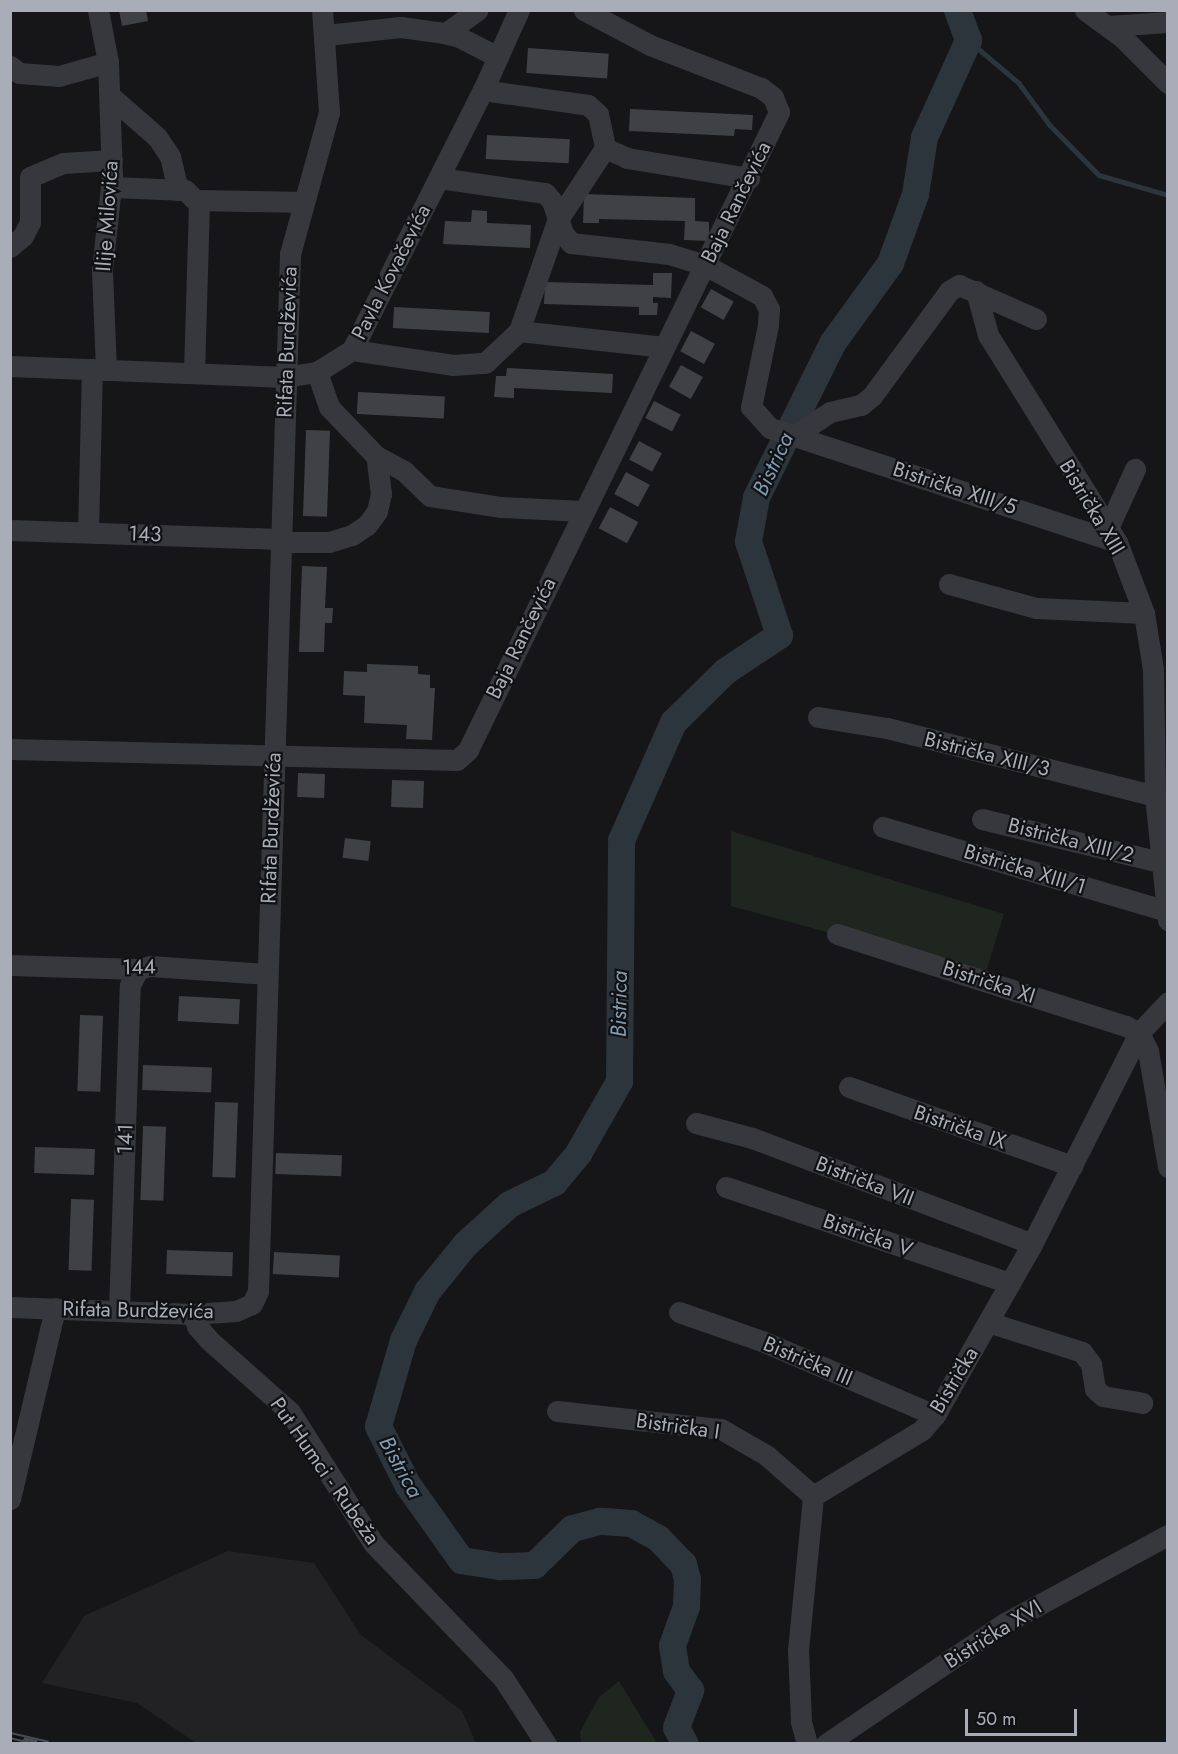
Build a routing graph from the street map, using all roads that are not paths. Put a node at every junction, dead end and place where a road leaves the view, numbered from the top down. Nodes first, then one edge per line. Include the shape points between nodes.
1 (98, 10) edge
2 (322, 10) edge
3 (478, 10) edge
4 (519, 10) edge
5 (584, 10) edge
6 (1085, 10) edge
7 (1167, 22) edge
8 (1115, 32) junction
9 (446, 33) junction
10 (326, 35) junction
11 (1167, 38) edge
12 (498, 57) junction
13 (108, 62) junction
14 (10, 66) edge
15 (1167, 83) edge
16 (483, 90) junction
17 (110, 96) junction
18 (605, 148) junction
19 (112, 160) junction
20 (439, 178) junction
21 (749, 178) junction
22 (111, 187) junction
23 (187, 195) junction
24 (303, 202) junction
25 (557, 221) junction
26 (10, 247) edge
27 (705, 265) junction
28 (976, 291) junction
29 (1036, 320) dead end
30 (519, 331) junction
31 (664, 347) junction
32 (352, 351) junction
33 (10, 366) edge
34 (99, 369) junction
35 (317, 372) junction
36 (194, 373) junction
37 (285, 377) junction
38 (792, 437) junction
39 (376, 456) junction
40 (1135, 469) dead end
41 (582, 511) junction
42 (10, 530) edge
43 (88, 532) junction
44 (1112, 535) junction
45 (280, 540) junction
46 (949, 584) dead end
47 (1144, 613) junction
48 (818, 717) dead end
49 (10, 749) edge
50 (273, 757) junction
51 (1155, 796) junction
52 (982, 819) dead end
53 (883, 827) dead end
54 (1160, 862) junction
55 (1167, 916) edge
56 (837, 934) dead end
57 (10, 964) edge
58 (138, 969) junction
59 (267, 974) junction
60 (1167, 1002) edge
61 (1139, 1033) junction
62 (849, 1088) dead end
63 (696, 1123) dead end
64 (1072, 1166) junction
65 (1167, 1167) edge
66 (726, 1187) dead end
67 (1032, 1244) junction
68 (1010, 1283) junction
69 (10, 1307) edge
70 (55, 1308) junction
71 (119, 1311) junction
72 (679, 1312) dead end
73 (193, 1314) junction
74 (988, 1322) junction
75 (1142, 1403) dead end
76 (557, 1411) dead end
77 (935, 1415) junction
78 (813, 1496) junction
79 (10, 1499) edge
80 (1167, 1535) edge
81 (546, 1743) edge
82 (807, 1743) edge
83 (826, 1743) edge

1 - 13 street, Ilije Milovića
2 - 10 street, Rifata Burdževića
3 - 9 street
4 - 12 street, Pavla Kovačevića
5 - 21 street, Baja Rančevića via 650,45 761,88 773,97 779,112
6 - 8 street
7 - 8 street
8 - 11 street
8 - 15 street
9 - 10 street via 401,27
9 - 12 street
10 - 24 street, Rifata Burdževića via 329,112
12 - 16 street, Pavla Kovačevića
13 - 14 street via 59,76 19,73
13 - 17 street, Ilije Milovića
16 - 18 street via 588,105 598,114
16 - 20 street, Pavla Kovačevića
17 - 19 street, Ilije Milovića
17 - 23 street via 157,137
18 - 21 street via 627,158
18 - 25 street
19 - 22 street, Ilije Milovića
19 - 26 street via 63,163 30,177 30,222
20 - 25 street via 545,193 552,201
20 - 32 street, Pavla Kovačevića
21 - 27 street, Baja Rančevića
22 - 23 street
22 - 34 street, Ilije Milovića via 102,270
23 - 24 street
23 - 36 street via 200,222
24 - 37 street, Rifata Burdževića via 290,254
25 - 27 street via 571,243 669,254
25 - 30 street
27 - 31 street, Baja Rančevića
27 - 38 street, Bistrička XIII/5 via 762,296 769,309 751,408 770,428
28 - 29 street
28 - 38 street via 959,285 949,291 861,405 830,412
28 - 44 street, Bistrička XIII via 988,335
30 - 31 street
30 - 32 street via 485,363 453,365
31 - 41 street, Baja Rančevića
32 - 35 street, Pavla Kovačevića
33 - 34 street, Pavla Kovačevića
34 - 36 street, Pavla Kovačevića
34 - 43 street, Ilije Milovića
35 - 37 street, Pavla Kovačevića
35 - 39 street via 329,407
36 - 37 street, Pavla Kovačevića
37 - 45 street, Rifata Burdževića
38 - 44 street, Bistrička XIII/5
39 - 41 street via 404,471 430,496 501,507
39 - 45 street, 143 via 381,494 377,511 367,525 352,535 329,542
40 - 44 street
41 - 50 street, Baja Rančevića via 468,750 457,760
42 - 43 street, 143
43 - 45 street, 143
44 - 47 street, Bistrička XIII
45 - 50 street, Rifata Burdževića
46 - 47 street via 1035,608
47 - 51 street, Bistrička XIII via 1153,669
48 - 51 street, Bistrička XIII/3 via 887,728
49 - 50 street, Baja Rančevića
50 - 59 street, Rifata Burdževića
51 - 54 street, Bistrička XIII
52 - 54 street, Bistrička XIII/2
53 - 55 street, Bistrička XIII/1
54 - 55 street, Bistrička XIII
56 - 61 street, Bistrička XI
57 - 58 street, 144
58 - 59 street, 144 via 150,966
58 - 71 street, 141 via 130,985
59 - 73 street, Rifata Burdževića via 258,1291 246,1308
60 - 61 street, Bistrička
61 - 64 street, Bistrička
61 - 65 street via 1148,1051
62 - 64 street, Bistrička IX
63 - 67 street, Bistrička VII via 752,1138
64 - 67 street, Bistrička
66 - 68 street, Bistrička V
67 - 68 street, Bistrička
68 - 74 street, Bistrička
69 - 70 street, Rifata Burdževića
70 - 71 street, Rifata Burdževića
70 - 79 street
71 - 73 street, Rifata Burdževića
72 - 77 street, Bistrička III via 762,1341
73 - 81 street, Put Humci - Rubeža via 196,1326 209,1340 290,1412 373,1543 503,1678
74 - 75 street via 1082,1352 1091,1364 1095,1389 1103,1396
74 - 77 street, Bistrička
76 - 78 street, Bistrička I via 721,1429 766,1455
77 - 78 street, Bistrička via 922,1430
78 - 82 street via 798,1650 801,1722
80 - 83 street, Bistrička XVI via 1005,1623

